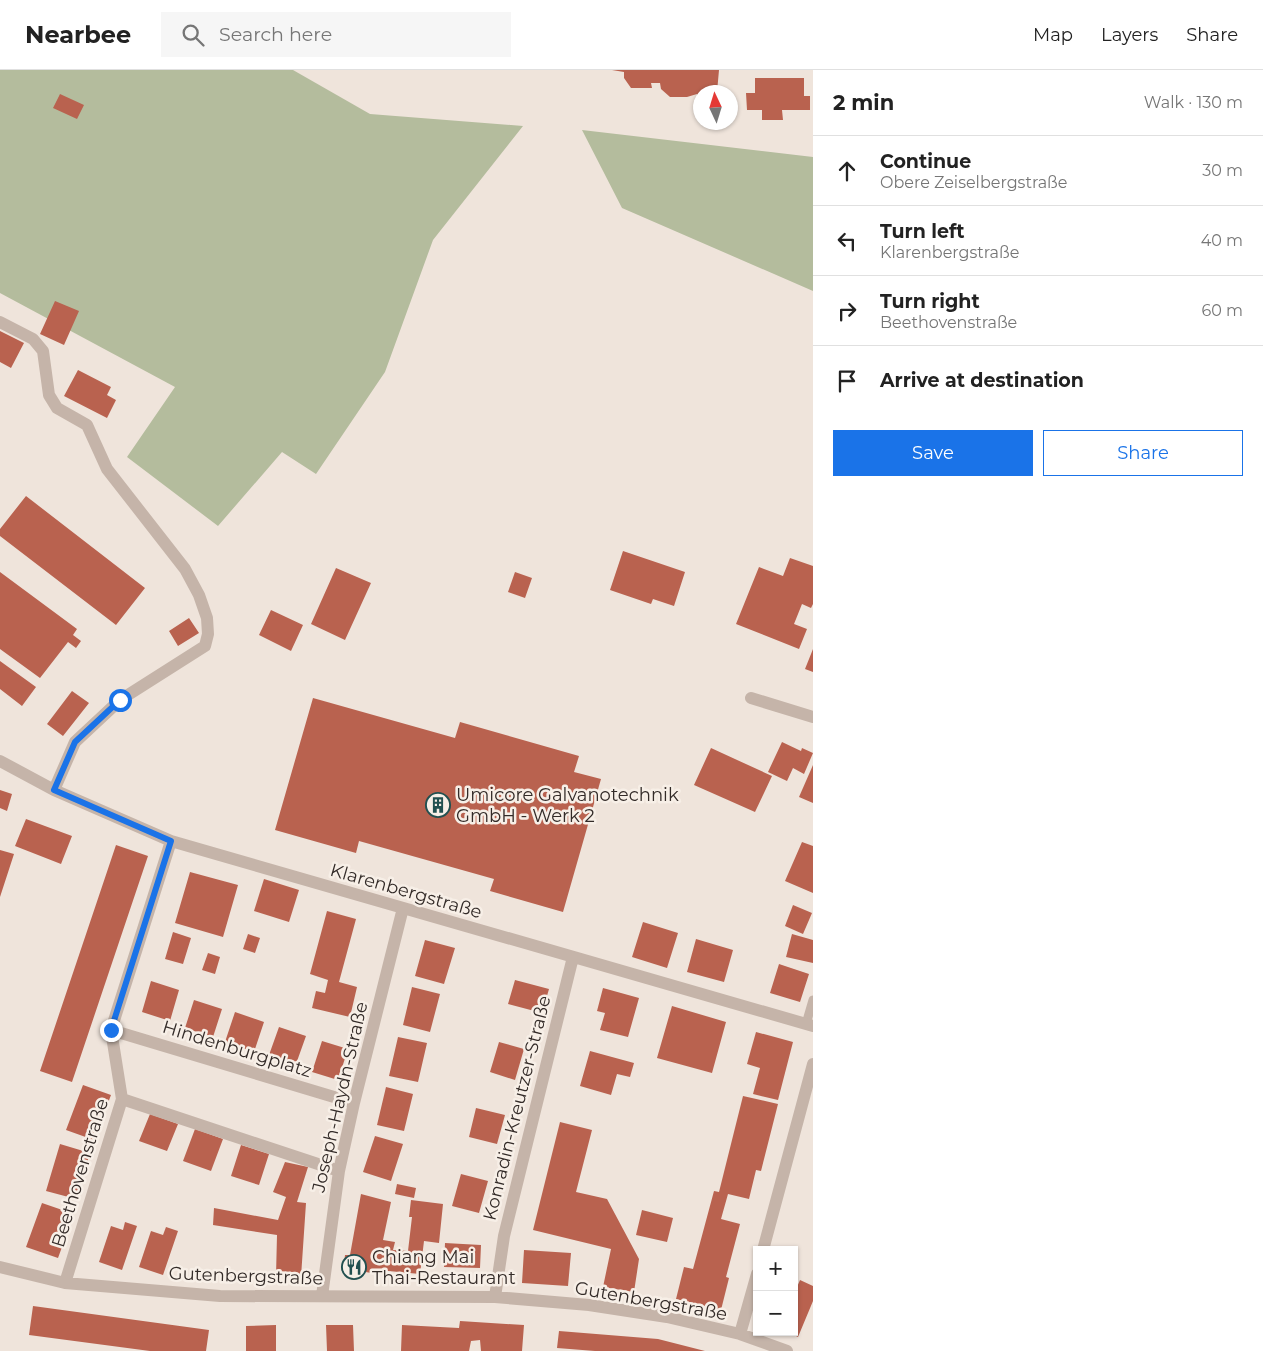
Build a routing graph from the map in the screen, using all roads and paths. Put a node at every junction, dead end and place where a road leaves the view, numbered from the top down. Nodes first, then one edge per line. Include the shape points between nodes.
1 (0, 322) edge
2 (751, 698) dead end
3 (813, 717) edge
4 (0, 761) edge
5 (54, 790) junction
6 (171, 841) junction
7 (402, 908) junction
8 (573, 957) junction
9 (813, 1000) edge
10 (809, 1025) edge
11 (111, 1030) junction
12 (813, 1064) edge
13 (122, 1099) junction
14 (354, 1102) junction
15 (339, 1171) junction
16 (764, 1246) edge
17 (0, 1267) edge
18 (65, 1283) junction
19 (753, 1288) edge
20 (322, 1296) junction
21 (495, 1297) junction
22 (740, 1334) junction
23 (786, 1351) edge

1 - 5 street via 33,339 43,351 49,395 57,408 87,425 107,469 185,569 207,618 205,646 120,700 75,742
2 - 3 street
4 - 5 street, Klarenbergstraße
5 - 6 street, Klarenbergstraße
6 - 7 street, Klarenbergstraße
6 - 11 street, Beethovenstraße
7 - 8 street, Klarenbergstraße
7 - 14 street, Joseph-Haydn-Straße
8 - 10 street, Klarenbergstraße
8 - 21 street, Konradin-Kreutzer-Straße via 504,1236
9 - 10 lane
11 - 13 street, Beethovenstraße
11 - 14 street, Hindenburgplatz
12 - 16 street
13 - 15 street
13 - 18 street, Beethovenstraße
14 - 15 street, Joseph-Haydn-Straße
15 - 20 street, Joseph-Haydn-Straße
17 - 18 street, Gutenbergstraße
18 - 20 street, Gutenbergstraße via 220,1296
19 - 22 street
20 - 21 street, Gutenbergstraße
21 - 22 street, Gutenbergstraße via 589,1305 667,1317
22 - 23 street, Gutenbergstraße

